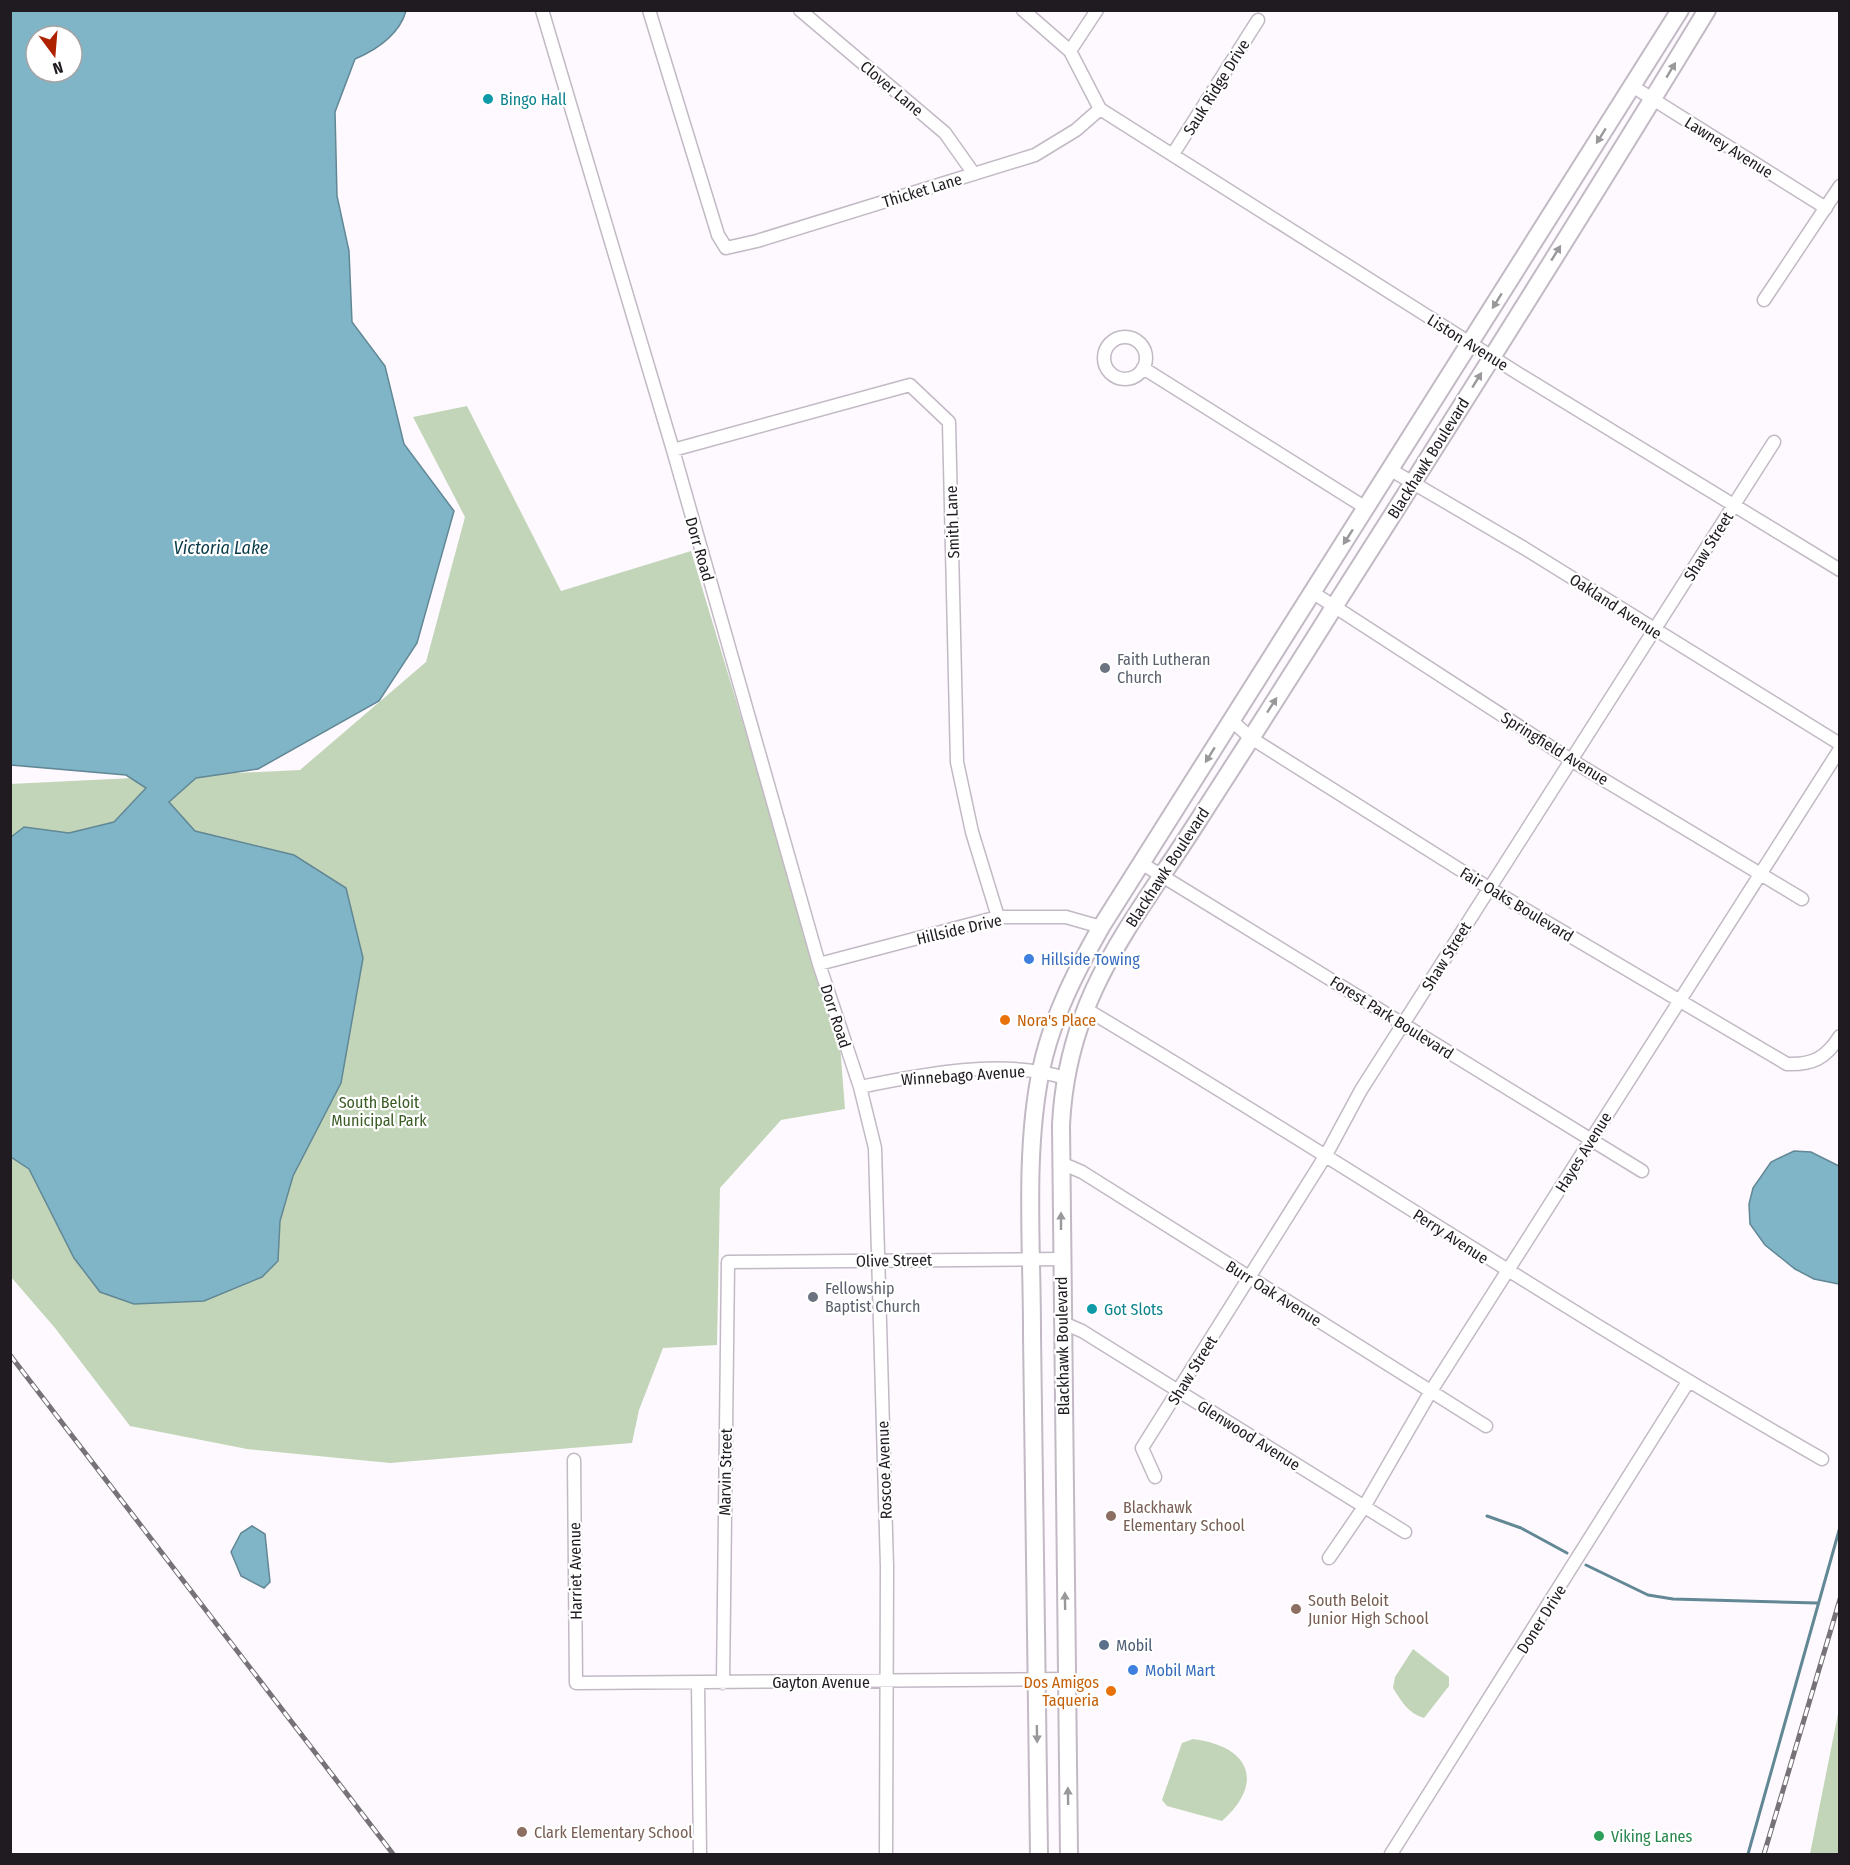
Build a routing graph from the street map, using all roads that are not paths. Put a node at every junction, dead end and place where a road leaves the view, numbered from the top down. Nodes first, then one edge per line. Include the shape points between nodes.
1 (542, 10) edge
2 (649, 10) edge
3 (800, 10) edge
4 (1023, 10) edge
5 (1097, 10) edge
6 (1680, 10) edge
7 (1707, 10) edge
8 (1258, 20) dead end
9 (1070, 51) junction
10 (1632, 86) junction
11 (1653, 100) junction
12 (1100, 109) junction
13 (1173, 154) junction
14 (974, 174) junction
15 (1839, 186) edge
16 (1826, 208) junction
17 (1764, 300) dead end
18 (1471, 342) junction
19 (1492, 356) junction
20 (1143, 368) dead end
21 (1774, 442) dead end
22 (673, 450) junction
23 (1391, 470) junction
24 (1413, 483) junction
25 (1733, 506) junction
26 (1366, 508) junction
27 (1839, 570) edge
28 (1312, 592) junction
29 (1335, 607) junction
30 (1655, 631) junction
31 (1232, 721) junction
32 (1251, 738) junction
33 (1839, 746) edge
34 (1571, 760) junction
35 (1141, 863) junction
36 (1761, 874) junction
37 (1163, 876) junction
38 (1489, 888) junction
39 (1802, 899) dead end
40 (998, 917) junction
41 (1101, 927) junction
42 (819, 964) junction
43 (1678, 1000) junction
44 (1084, 1008) junction
45 (1404, 1023) junction
46 (1839, 1036) edge
47 (1041, 1071) junction
48 (1065, 1078) junction
49 (860, 1087) junction
50 (1590, 1141) junction
51 (1326, 1155) junction
52 (1060, 1163) junction
53 (1642, 1171) dead end
54 (1032, 1257) junction
55 (1061, 1259) junction
56 (878, 1260) junction
57 (728, 1262) joint
58 (1508, 1272) junction
59 (1249, 1278) junction
60 (1061, 1322) junction
61 (1688, 1382) junction
62 (1178, 1391) junction
63 (1431, 1391) junction
64 (1486, 1426) dead end
65 (1822, 1459) dead end
66 (574, 1460) dead end
67 (1155, 1477) dead end
68 (1364, 1507) junction
69 (1404, 1532) dead end
70 (1329, 1558) dead end
71 (1037, 1678) junction
72 (1066, 1679) junction
73 (887, 1682) junction
74 (576, 1683) joint
75 (698, 1683) junction
76 (723, 1683) junction
77 (700, 1854) edge
78 (886, 1854) edge
79 (1039, 1854) edge
80 (1069, 1854) edge
81 (1391, 1854) edge

1 - 22 street, Dorr Road
2 - 14 street, Thicket Lane via 718,235 726,248
3 - 14 street, Clover Lane via 945,133
4 - 9 street
5 - 9 street
6 - 10 main road, Blackhawk Boulevard
11 -> 7 main road, Blackhawk Boulevard
8 - 13 street, Sauk Ridge Drive
9 - 12 street
10 - 11 street, Lawney Avenue
10 -> 18 main road, Blackhawk Boulevard
11 - 16 street, Lawney Avenue
19 -> 11 main road, Blackhawk Boulevard
12 - 13 street, Liston Avenue
12 - 14 street, Thicket Lane via 1076,130 1035,155
13 - 18 street, Liston Avenue
15 - 16 street
16 - 17 street
18 - 19 street, Liston Avenue
18 - 23 main road, Blackhawk Boulevard
24 -> 19 main road, Blackhawk Boulevard
19 - 25 street, Liston Avenue
20 - 26 street
21 - 25 street, Shaw Street
22 - 40 street, Smith Lane via 910,384 949,422 957,762 972,832
22 - 42 street, Dorr Road
23 - 24 street, Oakland Avenue
23 - 26 main road, Blackhawk Boulevard
24 - 29 main road, Blackhawk Boulevard
24 - 30 street, Oakland Avenue
25 - 27 street, Liston Avenue
25 - 30 street, Shaw Street
26 -> 28 main road, Blackhawk Boulevard
28 - 29 street, Springfield Avenue
28 - 31 main road, Blackhawk Boulevard
32 -> 29 main road, Blackhawk Boulevard
29 - 34 street, Springfield Avenue
30 - 33 street, Oakland Avenue
30 - 34 street, Shaw Street
31 - 32 street, Fair Oaks Boulevard
31 -> 35 main road, Blackhawk Boulevard
32 - 37 main road, Blackhawk Boulevard
32 - 38 street, Fair Oaks Boulevard
33 - 36 street, Hayes Avenue
34 - 36 street, Springfield Avenue
34 - 38 street, Shaw Street
35 - 37 street, Forest Park Boulevard
35 - 41 main road, Blackhawk Boulevard
36 - 39 street, Springfield Avenue
36 - 43 street, Hayes Avenue
37 - 44 main road, Blackhawk Boulevard via 1126,930
37 - 45 street, Forest Park Boulevard
38 - 43 street, Fair Oaks Boulevard
38 - 45 street, Shaw Street
40 - 41 street, Hillside Drive via 1066,917
40 - 42 street, Hillside Drive
41 - 47 main road, Blackhawk Boulevard via 1067,990
42 - 49 street, Dorr Road
43 - 46 street, Fair Oaks Boulevard via 1787,1064 1818,1061
43 - 50 street, Hayes Avenue
44 - 48 main road, Blackhawk Boulevard
44 - 51 street, Perry Avenue
45 - 50 street, Forest Park Boulevard
45 - 51 street, Shaw Street
47 - 48 street, Winnebago Avenue
47 - 49 street, Winnebago Avenue via 1014,1068 926,1075
47 - 54 main road, Blackhawk Boulevard via 1033,1140
48 - 52 main road, Blackhawk Boulevard
49 - 56 street, Roscoe Avenue via 875,1148
50 - 53 street, Forest Park Boulevard
50 - 58 street, Hayes Avenue
51 - 58 street, Perry Avenue
51 - 59 street, Shaw Street
55 -> 52 main road, Blackhawk Boulevard
52 - 59 street, Burr Oak Avenue via 1082,1172
54 - 55 street, Olive Street
54 - 56 street, Olive Street
54 - 71 main road, Blackhawk Boulevard
55 - 60 main road, Blackhawk Boulevard
56 - 57 street, Olive Street
56 - 73 street, Roscoe Avenue
57 - 76 street, Marvin Street
58 - 61 street, Perry Avenue
58 - 63 street, Hayes Avenue
59 - 62 street, Shaw Street
59 - 63 street, Burr Oak Avenue
60 - 62 street, Glenwood Avenue
72 -> 60 main road, Blackhawk Boulevard
61 - 65 street, Perry Avenue
61 - 81 street, Doner Drive
62 - 67 street, Shaw Street via 1142,1448
62 - 68 street, Glenwood Avenue
63 - 64 street, Burr Oak Avenue
63 - 68 street, Hayes Avenue
66 - 74 street, Harriet Avenue
68 - 69 street, Glenwood Avenue
68 - 70 street, Hayes Avenue
71 - 72 street, Gayton Avenue
71 - 73 street, Gayton Avenue
71 -> 79 main road, Blackhawk Boulevard
80 -> 72 main road, Blackhawk Boulevard
73 - 76 street, Gayton Avenue
73 - 78 street, Roscoe Avenue
74 - 75 street, Gayton Avenue
75 - 76 street, Gayton Avenue
75 - 77 street

